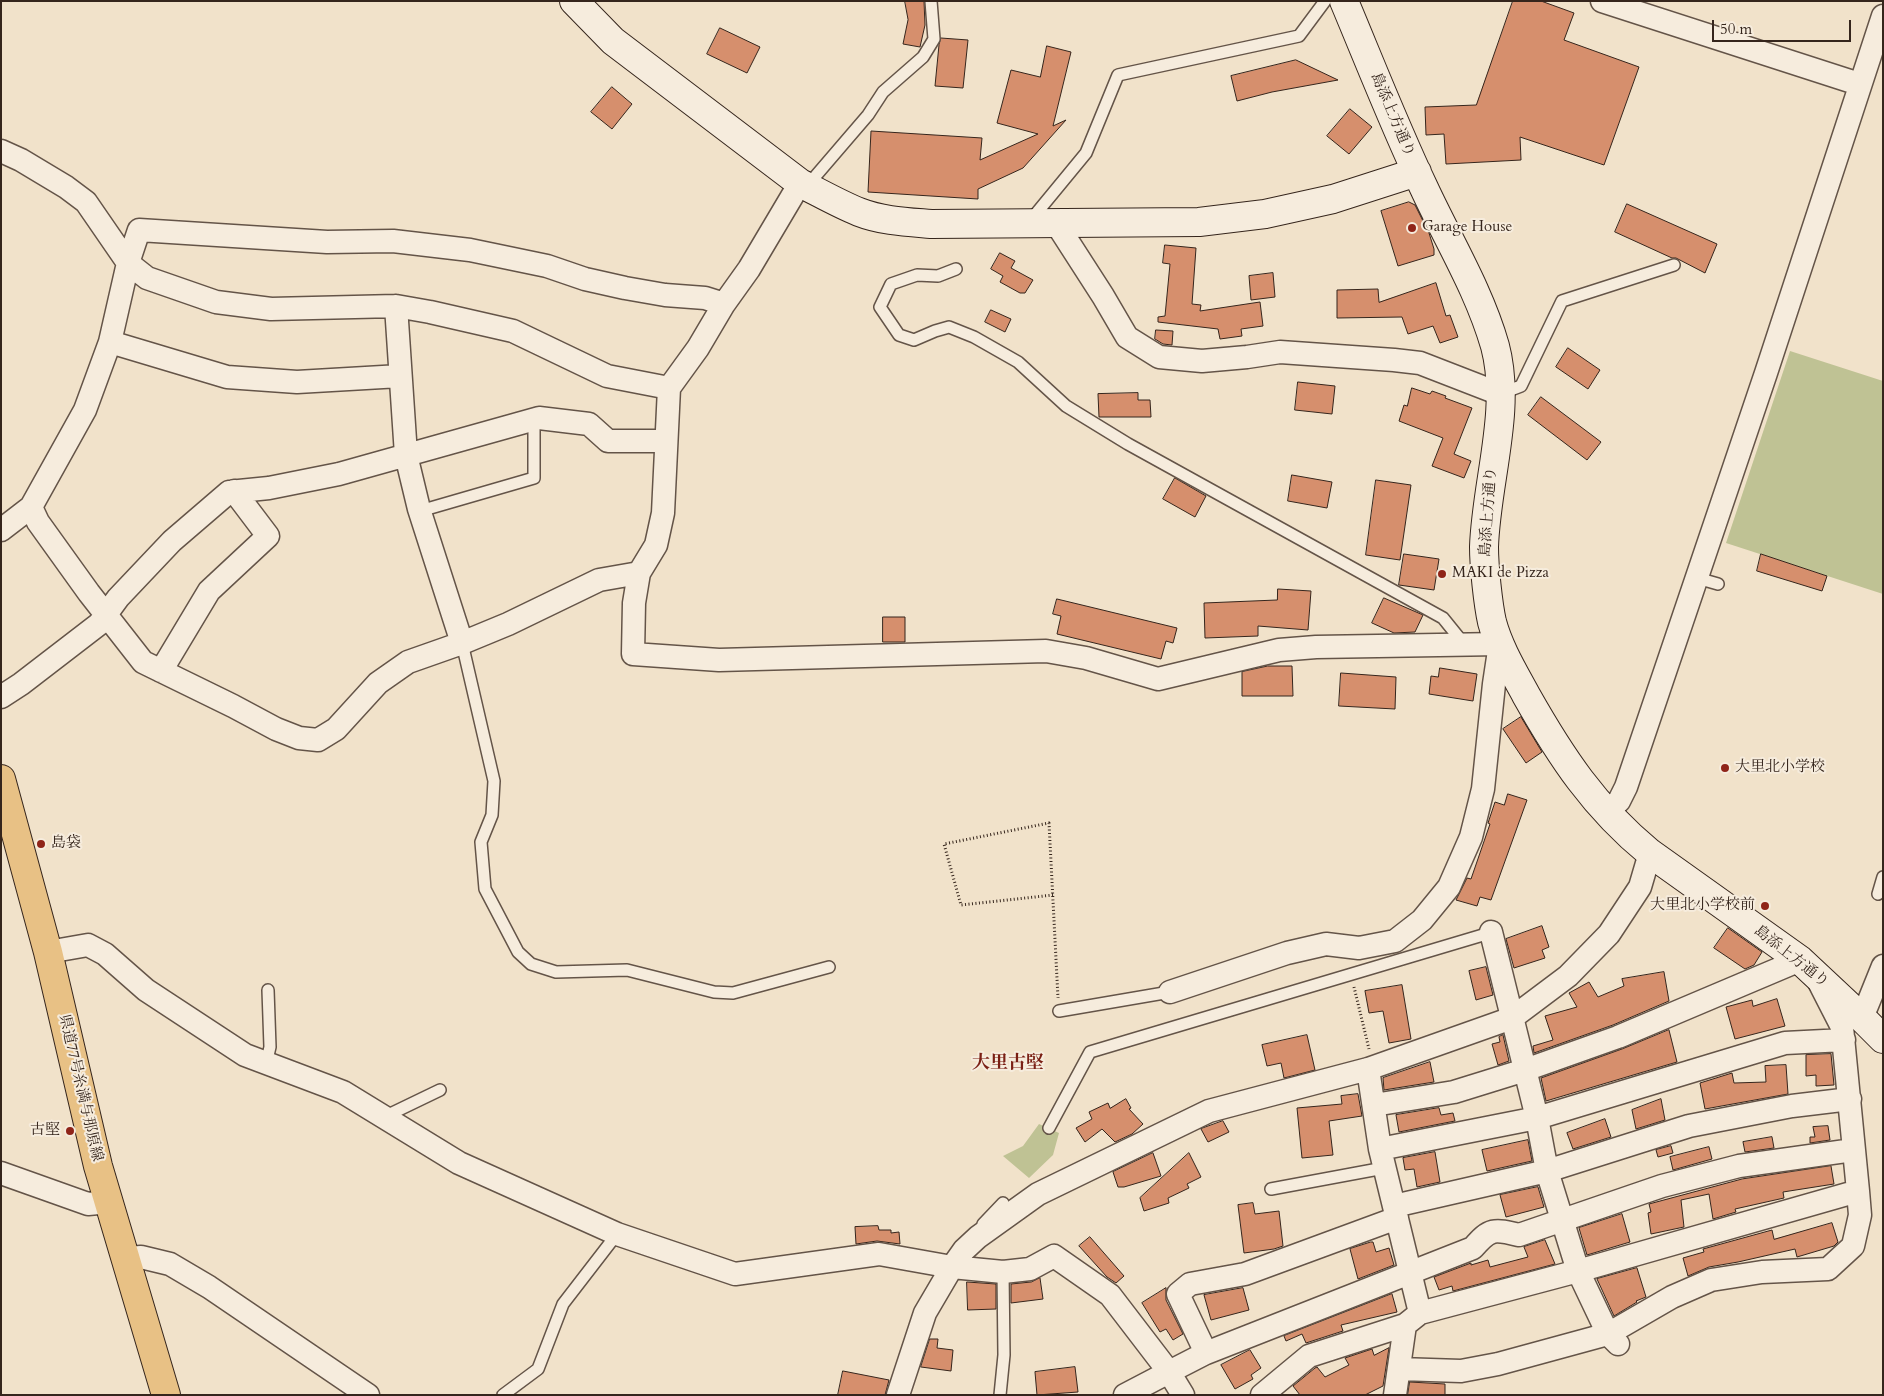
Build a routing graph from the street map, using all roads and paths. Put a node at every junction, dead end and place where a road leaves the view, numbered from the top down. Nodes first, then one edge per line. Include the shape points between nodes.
1 (574, 1) edge
2 (931, 1) edge
3 (1325, 1) edge
4 (1344, 1) edge
5 (1602, 1) edge
6 (1883, 16) edge
7 (1859, 84) junction
8 (1, 151) edge
9 (1417, 172) junction
10 (804, 185) junction
11 (1029, 222) junction
12 (1056, 223) junction
13 (128, 263) junction
14 (1674, 264) dead end
15 (956, 269) dead end
16 (724, 304) junction
17 (396, 306) junction
18 (110, 342) junction
19 (400, 376) junction
20 (669, 388) junction
21 (1500, 394) junction
22 (534, 419) junction
23 (666, 441) junction
24 (406, 455) junction
25 (234, 491) junction
26 (31, 507) junction
27 (420, 511) junction
28 (1, 530) edge
29 (639, 573) junction
30 (106, 613) junction
31 (462, 643) junction
32 (1500, 644) junction
33 (1466, 645) junction
34 (161, 671) junction
35 (1, 697) edge
36 (3, 789) edge
37 (1607, 813) junction
38 (1650, 853) junction
39 (1883, 877) edge
40 (1878, 894) dead end
41 (1053, 895) junction
42 (1494, 931) joint
43 (48, 952) junction
44 (1382, 954) junction
45 (1883, 966) edge
46 (829, 967) dead end
47 (1808, 967) junction
48 (1351, 974) junction
49 (268, 990) dead end
50 (1170, 992) joint
51 (1059, 1011) joint
52 (1512, 1018) junction
53 (1862, 1018) junction
54 (1883, 1039) edge
55 (1844, 1040) junction
56 (266, 1064) junction
57 (1371, 1068) junction
58 (1525, 1070) junction
59 (440, 1090) dead end
60 (1850, 1099) junction
61 (1374, 1105) junction
62 (384, 1117) junction
63 (1537, 1118) junction
64 (1049, 1128) dead end
65 (1854, 1150) junction
66 (1382, 1158) junction
67 (1547, 1171) junction
68 (1, 1173) edge
69 (1271, 1189) dead end
70 (1858, 1192) junction
71 (109, 1202) junction
72 (1003, 1203) dead end
73 (1395, 1212) junction
74 (1562, 1220) junction
75 (617, 1234) junction
76 (978, 1237) junction
77 (126, 1258) junction
78 (952, 1267) junction
79 (1003, 1272) junction
80 (1578, 1272) junction
81 (1410, 1273) junction
82 (1412, 1319) junction
83 (1613, 1339) junction
84 (1206, 1353) junction
85 (1399, 1368) junction
86 (1169, 1372) junction
87 (166, 1395) edge
88 (368, 1395) edge
89 (503, 1395) edge
90 (898, 1395) edge
91 (1000, 1395) edge
92 (1125, 1395) edge
93 (1183, 1395) edge
94 (1262, 1395) edge
95 (1395, 1395) edge

1 - 10 street via 613,41
2 - 10 lane via 934,39 923,57 883,92 868,115
3 - 11 lane via 1299,36 1118,75 1086,153
4 - 9 street, 島添上方通り
5 - 7 street
6 - 7 street
7 - 37 street via 1766,373 1707,581 1626,787
8 - 13 street via 22,160 86,202
9 - 12 street via 1333,199 1265,214 1199,222
9 - 21 street, 島添上方通り via 1462,260 1488,326 1500,367
10 - 11 street via 861,213 894,221 931,224
10 - 16 street
11 - 12 street
12 - 21 street via 1127,337 1159,357 1202,361 1280,352 1394,360 1420,363
13 - 16 street via 139,230 327,242 393,242 470,250 547,266 625,288 705,298
13 - 17 street via 147,278 216,302 271,309
13 - 18 street
14 - 21 lane via 1562,301 1521,386
15 - 33 lane via 938,276 916,275 891,284 880,307 899,334 914,340 949,327 974,337 1018,362 1066,406 1128,444 1443,618
16 - 20 street
17 - 19 street
17 - 20 street via 513,331 607,376
18 - 19 street via 227,377 297,382
18 - 26 street via 85,410
19 - 24 street
20 - 23 street
21 - 32 street, 島添上方通り via 1484,548 1492,622
22 - 23 street via 589,424 608,441
22 - 24 street
22 - 27 lane via 534,478
23 - 29 street via 663,513 656,544
24 - 25 street via 339,474 269,488
24 - 27 street
25 - 30 street via 172,541
25 - 34 street via 268,536 209,591
26 - 28 street
26 - 30 street via 38,522
27 - 31 street
29 - 31 street via 599,580
29 - 33 street via 634,603 633,654 720,660 1046,651 1086,658 1158,679 1279,650
30 - 34 street via 143,662
30 - 35 street via 99,624
31 - 34 street via 408,662 378,682 336,729 318,740 299,738 276,729
31 - 46 lane via 494,781 492,815 481,842 485,889 518,952 531,964 556,972 627,970 714,992 733,993
32 - 33 street
32 - 37 street, 島添上方通り via 1555,745
32 - 44 street via 1483,789 1472,837 1449,888 1422,920
36 - 43 main road, 県道77号糸満与那原線
37 - 38 street, 島添上方通り
38 - 47 street, 島添上方通り
38 - 52 street via 1640,887 1609,934 1568,976
39 - 40 lane
41 - 41 path via 1049,823 944,844 961,905
41 - 51 path
42 - 44 lane
42 - 52 street
43 - 56 street via 88,945 105,954 154,995 245,1055
43 - 71 main road, 県道77号糸満与那原線
44 - 48 lane
44 - 50 street via 1326,944 1287,952
45 - 53 street
47 - 53 street, 島添上方通り
47 - 55 street via 1842,1027
47 - 58 street
48 - 57 path
48 - 64 lane via 1090,1052
49 - 56 lane via 270,1048
50 - 51 lane
52 - 57 street
52 - 58 street
53 - 54 street, 島添上方通り
55 - 60 street
55 - 63 street via 1785,1043
56 - 62 street via 343,1092
57 - 61 street
57 - 76 street via 1209,1111 1042,1190
58 - 61 street via 1454,1092
58 - 63 street
59 - 62 lane
60 - 65 street
60 - 67 street via 1792,1106 1689,1126
61 - 66 street
62 - 75 street via 459,1163
63 - 66 street
63 - 67 street
65 - 70 street
65 - 74 street via 1739,1166 1662,1186
66 - 69 lane
66 - 73 street
67 - 73 street
67 - 74 street
68 - 71 street via 88,1204
70 - 80 street
70 - 83 street via 1860,1215 1853,1246 1828,1269 1762,1272 1712,1280 1672,1297
71 - 77 main road, 県道77号糸満与那原線
72 - 76 lane via 988,1217
73 - 81 street
73 - 84 street via 1245,1274 1190,1284 1178,1294
74 - 80 street
74 - 81 street via 1519,1235 1498,1230 1484,1235 1473,1248
75 - 78 street via 735,1274 879,1254
75 - 89 lane via 563,1304 538,1369
76 - 78 street
77 - 87 main road, 県道77号糸満与那原線
77 - 88 street via 141,1256 170,1264
78 - 79 street
78 - 90 street via 925,1313
79 - 86 street via 1030,1269 1054,1256 1110,1295
79 - 91 lane via 1004,1355
80 - 82 street
80 - 83 street
81 - 82 street
81 - 84 street
82 - 85 street
82 - 94 street via 1309,1356
83 - 85 street via 1461,1371
84 - 86 street
85 - 95 street
86 - 92 street
86 - 93 street

